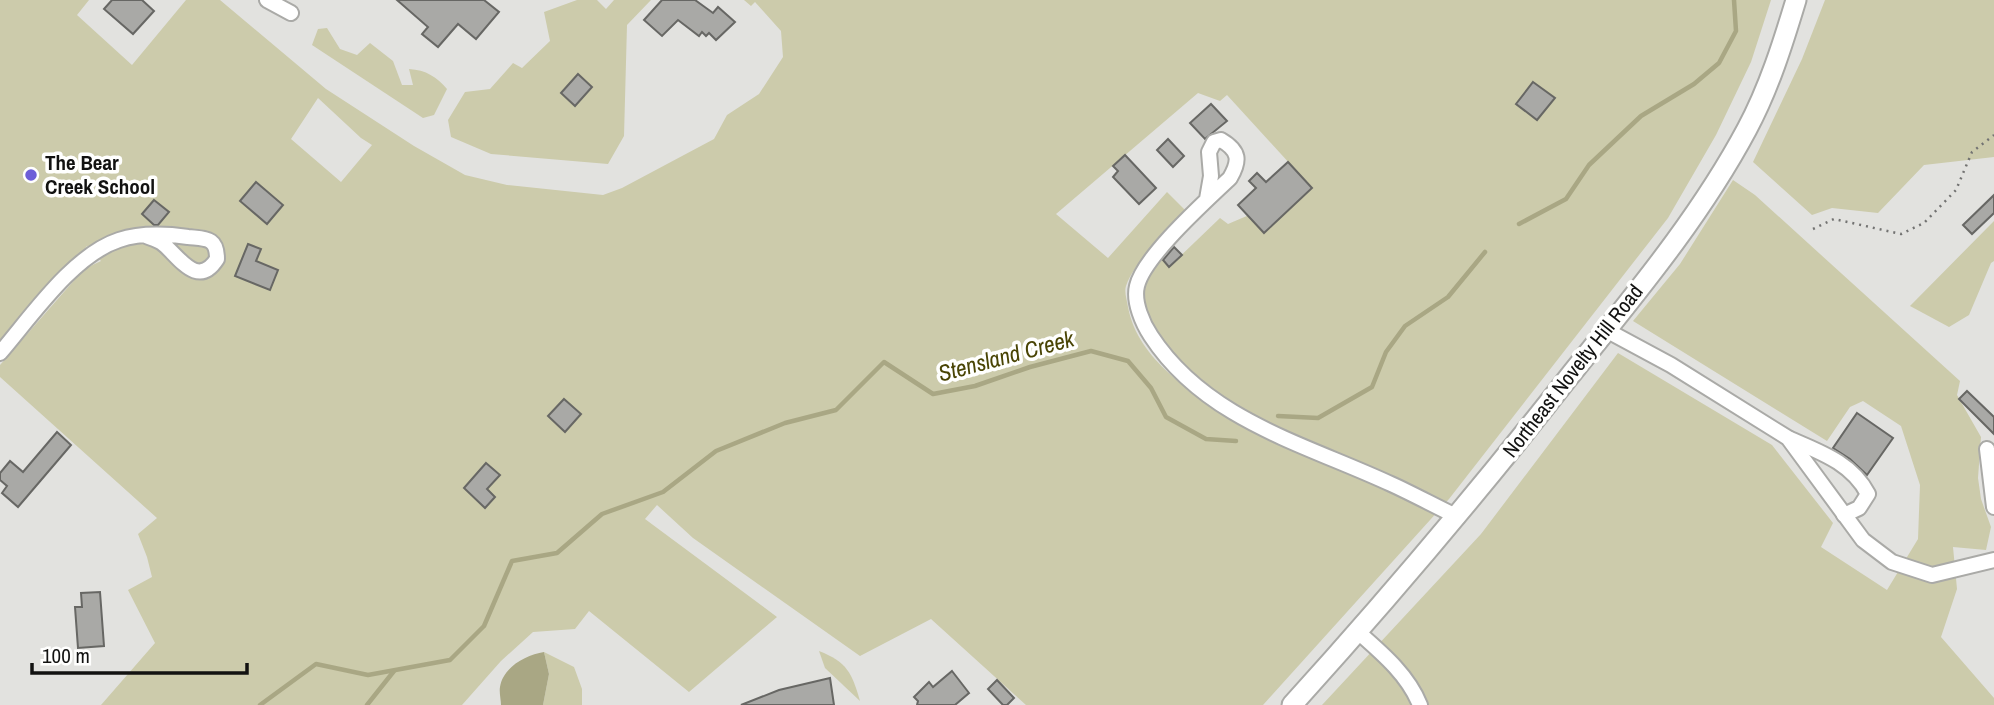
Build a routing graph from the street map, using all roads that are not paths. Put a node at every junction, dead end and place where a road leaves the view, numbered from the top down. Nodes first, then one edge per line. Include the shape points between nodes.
1 (267, 0) edge
2 (1796, 0) edge
3 (291, 13) dead end
4 (1207, 199) dead end
5 (146, 236) dead end
6 (1606, 330) junction
7 (0, 353) edge
8 (1788, 438) junction
9 (1987, 449) dead end
10 (1994, 507) edge
11 (1844, 515) junction
12 (1458, 517) junction
13 (1994, 560) edge
14 (1358, 632) junction
15 (1292, 705) edge
16 (1420, 705) edge

1 - 3 street
2 - 6 main road, Northeast Novelty Hill Road via 1765,90 1729,161 1701,206
4 - 12 street via 1153,256 1137,286 1145,327 1166,358 1198,388 1255,426
5 - 7 street via 118,240 86,258
6 - 8 street
6 - 12 main road, Northeast Novelty Hill Road
8 - 11 street
8 - 11 street via 1845,465 1861,481 1868,494 1859,508
9 - 10 street
11 - 13 street via 1873,550 1922,573 1941,574
12 - 14 main road, Northeast Novelty Hill Road
14 - 15 main road, Northeast Novelty Hill Road
14 - 16 street via 1408,683

